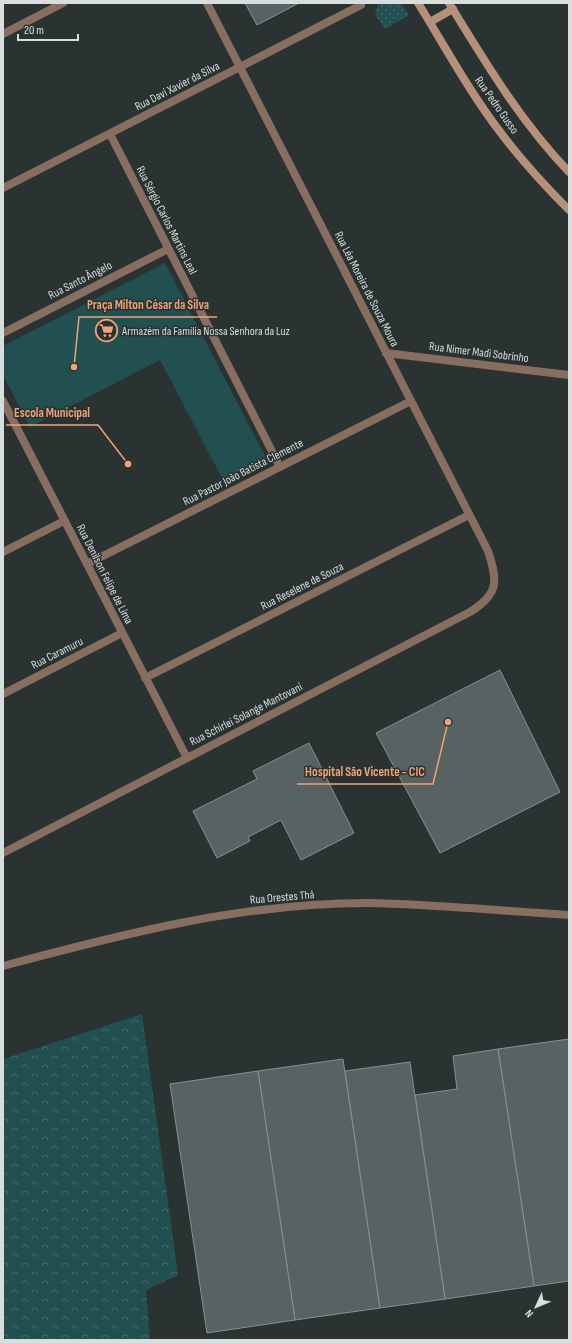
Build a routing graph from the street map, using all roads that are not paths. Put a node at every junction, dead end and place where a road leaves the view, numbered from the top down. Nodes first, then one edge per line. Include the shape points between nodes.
1 (63, 3) edge
2 (207, 3) edge
3 (418, 3) edge
4 (362, 5) dead end
5 (451, 6) edge
6 (430, 22) junction
7 (3, 34) edge
8 (240, 67) junction
9 (110, 134) junction
10 (569, 172) edge
11 (3, 188) edge
12 (569, 210) edge
13 (168, 249) junction
14 (3, 333) edge
15 (386, 353) junction
16 (569, 375) edge
17 (3, 401) edge
18 (411, 401) junction
19 (6, 413) edge
20 (280, 467) junction
21 (469, 515) junction
22 (64, 521) junction
23 (3, 552) edge
24 (87, 564) junction
25 (494, 589) joint
26 (122, 633) junction
27 (145, 678) junction
28 (3, 694) edge
29 (187, 758) junction
30 (3, 853) edge
31 (569, 915) edge
32 (3, 966) edge

1 - 7 street
2 - 8 street, Rua Léa Moreira de Souza Moura
3 - 6 main road, Rua Pedro Gusso
4 - 8 street, Rua Davi Xavier da Silva
5 - 6 main road
5 - 10 main road, Rua Pedro Gusso via 511,102
6 - 12 main road, Rua Pedro Gusso via 482,108 503,137
8 - 9 street, Rua Davi Xavier da Silva
8 - 15 street, Rua Léa Moreira de Souza Moura
9 - 11 street, Rua Davi Xavier da Silva
9 - 13 street, Rua Sérgio Carlos Martins Leal
13 - 14 street, Rua Santo Ângelo
13 - 20 street, Rua Sérgio Carlos Martins Leal
15 - 16 street, Rua Nimer Madi Sobrinho
15 - 18 street, Rua Léa Moreira de Souza Moura
17 - 19 street, Rua Denilson Felipe de Lima
18 - 20 street, Rua Pastor João Batista Clemente
18 - 21 street, Rua Léa Moreira de Souza Moura
19 - 22 street, Rua Denilson Felipe de Lima
20 - 24 street, Rua Pastor João Batista Clemente
21 - 25 street, Rua Léa Moreira de Souza Moura via 488,551
21 - 27 street, Rua Reselene de Souza
22 - 23 street
22 - 24 street, Rua Denilson Felipe de Lima
24 - 26 street, Rua Denilson Felipe de Lima
25 - 29 street, Rua Schirlei Solange Mantovani via 488,599 470,612
26 - 27 street, Rua Denilson Felipe de Lima
26 - 28 street, Rua Caramuru
27 - 29 street, Rua Denilson Felipe de Lima
29 - 30 street, Rua Schirlei Solange Mantovani
31 - 32 street, Rua Orestes Thá via 366,904 264,910 148,930

